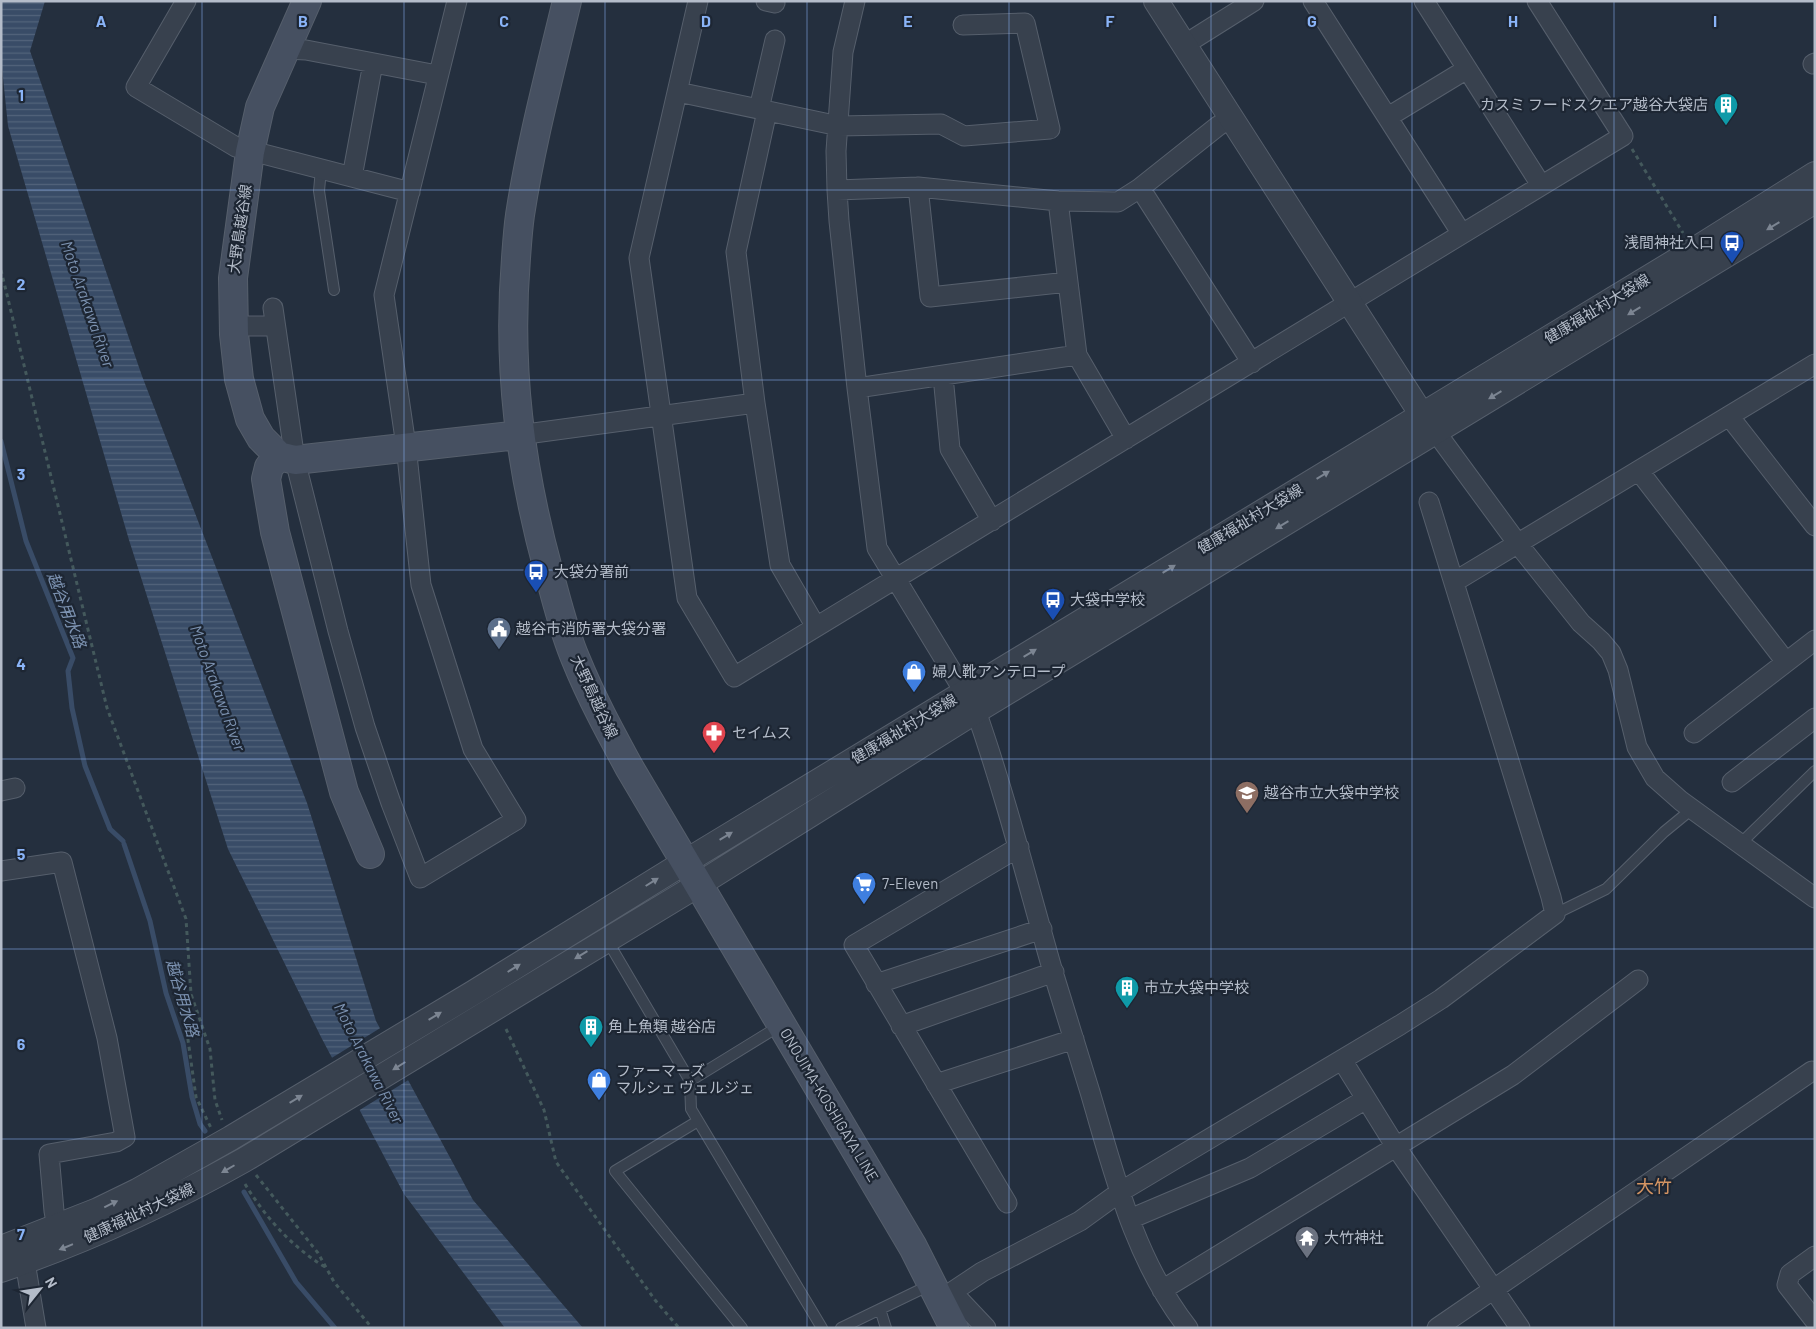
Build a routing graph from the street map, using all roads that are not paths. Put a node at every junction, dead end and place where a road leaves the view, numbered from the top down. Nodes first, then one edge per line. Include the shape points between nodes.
1 (186, 1) edge
2 (307, 1) edge
3 (457, 1) edge
4 (567, 1) edge
5 (698, 1) edge
6 (855, 1) edge
7 (1156, 1) edge
8 (1254, 1) edge
9 (1313, 1) edge
10 (1424, 1) edge
11 (1537, 1) edge
12 (962, 25) dead end
13 (775, 40) dead end
14 (1184, 45) junction
15 (285, 49) junction
16 (373, 63) junction
17 (1467, 68) junction
18 (437, 75) junction
19 (678, 92) junction
20 (763, 110) junction
21 (1388, 117) junction
22 (1231, 118) junction
23 (839, 126) junction
24 (250, 152) junction
25 (321, 169) junction
26 (1815, 174) edge
27 (352, 177) junction
28 (1541, 185) junction
29 (918, 187) junction
30 (1140, 188) junction
31 (837, 190) junction
32 (410, 192) junction
33 (1058, 200) junction
34 (1815, 201) edge
35 (1462, 234) junction
36 (1068, 282) junction
37 (334, 290) dead end
38 (1349, 304) junction
39 (234, 326) junction
40 (1077, 355) junction
41 (1252, 363) junction
42 (1815, 364) edge
43 (943, 376) junction
44 (857, 388) junction
45 (755, 403) junction
46 (661, 415) junction
47 (1729, 416) junction
48 (1429, 423) junction
49 (519, 435) junction
50 (1126, 439) junction
51 (406, 446) junction
52 (287, 458) junction
53 (1639, 471) junction
54 (1428, 502) dead end
55 (992, 521) junction
56 (1815, 526) edge
57 (1518, 544) junction
58 (898, 579) junction
59 (1454, 582) junction
60 (816, 627) junction
61 (1815, 640) edge
62 (1786, 662) junction
63 (971, 702) junction
64 (1815, 718) edge
65 (1694, 733) dead end
66 (1815, 771) edge
67 (1732, 782) dead end
68 (1692, 808) junction
69 (1740, 844) junction
70 (1019, 847) junction
71 (370, 854) dead end
72 (685, 862) junction
73 (1, 871) edge
74 (698, 885) junction
75 (1815, 898) edge
76 (1555, 914) junction
77 (1042, 929) junction
78 (607, 939) junction
79 (1054, 972) junction
80 (1638, 980) dead end
81 (876, 984) junction
82 (479, 1003) junction
83 (781, 1025) junction
84 (900, 1026) junction
85 (1074, 1039) junction
86 (1342, 1060) junction
87 (1812, 1072) dead end
88 (690, 1081) junction
89 (936, 1084) junction
90 (1366, 1099) junction
91 (698, 1121) junction
92 (1396, 1147) junction
93 (1120, 1192) junction
94 (1007, 1203) dead end
95 (1130, 1219) junction
96 (57, 1228) junction
97 (1, 1248) edge
98 (1815, 1256) edge
99 (25, 1262) junction
100 (1, 1270) edge
101 (1494, 1289) junction
102 (1162, 1290) junction
103 (942, 1292) junction
104 (880, 1309) junction
105 (1815, 1321) edge
106 (36, 1328) edge
107 (742, 1328) edge
108 (822, 1328) edge
109 (841, 1328) edge
110 (886, 1328) edge
111 (954, 1328) edge
112 (986, 1328) edge
113 (1188, 1328) edge
114 (1437, 1328) edge
115 (1520, 1328) edge

1 - 24 street via 136,88 236,148
2 - 15 main road, 大野島越谷線
3 - 18 street
4 - 49 main road, 大野島越谷線 via 539,114 520,216 512,346
5 - 19 street
6 - 23 street via 843,52
7 - 14 street
8 - 14 street
9 - 21 street
10 - 17 street
11 - 28 street via 1623,136
12 - 23 street via 1025,23 1050,129 964,136 941,124
13 - 20 street
14 - 22 street
15 - 16 street
15 - 24 main road, 大野島越谷線 via 260,107
16 - 18 street
16 - 27 street
17 - 21 street
17 - 28 street
18 - 32 street
19 - 20 street
19 - 46 street via 639,258
20 - 23 street
20 - 45 street via 736,252
21 - 35 street
22 - 30 street
22 - 38 street
23 - 31 street
24 - 25 street
24 - 39 main road, 大野島越谷線 via 233,278
25 - 27 street
25 - 37 lane via 319,191
26 - 48 street, 健康福祉村大袋線
27 - 32 street
28 - 35 street
29 - 31 street
29 - 33 street
29 - 36 street via 930,298
30 - 33 street via 1118,202
30 - 41 street
31 - 44 street
32 - 51 street via 384,295
33 - 36 street
34 -> 48 street, 健康福祉村大袋線
35 - 38 street
36 - 40 street
38 - 41 street
38 - 48 street
39 - 52 main road, 大野島越谷線 via 239,379 250,419 261,438
39 - 52 street via 274,317
40 - 43 street
40 - 50 street
41 - 50 street
42 - 47 street
43 - 44 street
43 - 55 street via 950,449
44 - 58 street via 877,548
45 - 46 street
45 - 60 street via 780,565
46 - 49 street
46 - 60 street via 687,598 734,677
47 - 53 street
47 - 56 street
48 - 57 street
48 - 63 street, 健康福祉村大袋線
49 - 51 main road
49 - 72 main road, 大野島越谷線 via 544,556 576,660 629,767
50 - 55 street
51 - 52 main road
51 - 52 street via 421,585 473,749 516,820 420,878 365,727
52 - 71 main road via 269,467 266,479 275,532 344,792
53 - 57 street
53 - 62 street
54 - 59 street
55 - 58 street
57 - 59 street
57 - 68 street via 1581,623 1611,654 1637,747 1655,778
58 - 60 street
58 - 63 street
59 - 76 street
61 - 62 street
62 - 65 street
63 - 70 street
72 -> 63 street, 健康福祉村大袋線
63 - 74 street, 健康福祉村大袋線
64 - 67 street
66 - 69 lane
68 - 69 street
68 - 76 lane via 1606,889
69 - 75 street
70 - 77 street
70 - 81 street via 854,945
72 - 74 main road, 大野島越谷線
82 -> 72 street, 健康福祉村大袋線
73 - 96 street via 62,862 107,1038 125,1137 116,1142 49,1154
74 - 78 street, 健康福祉村大袋線
74 - 83 main road, ONOJIMA-KOSHIGAYA LINE
76 - 86 street via 1441,999
77 - 79 street
77 - 81 street
78 -> 82 street, 健康福祉村大袋線
78 - 88 lane
79 - 84 street
79 - 85 street
80 - 92 street via 1513,1075
81 - 84 street
96 -> 82 street, 健康福祉村大袋線 via 137,1191 221,1133 254,1124
82 -> 99 street, 健康福祉村大袋線 via 244,1160 150,1210
83 - 88 lane
83 - 103 main road, ONOJIMA-KOSHIGAYA LINE
84 - 89 street
85 - 89 street
85 - 93 street
86 - 90 street
86 - 93 street
87 - 101 street
88 - 91 lane via 691,1110
89 - 94 street
90 - 92 street
90 - 95 street via 1250,1168
91 - 107 lane via 615,1172
91 - 108 lane
92 - 101 street
92 - 102 street
93 - 95 street
93 - 103 street via 1080,1221
95 - 102 street via 1146,1261
96 - 97 street, 健康福祉村大袋線
98 - 105 street via 1790,1274 1787,1285
99 - 100 street, 健康福祉村大袋線
99 - 106 street
101 - 114 street
101 - 115 street
102 - 113 street
103 - 104 lane
103 - 111 main road, ONOJIMA-KOSHIGAYA LINE
103 - 112 street
104 - 109 lane
104 - 110 lane

